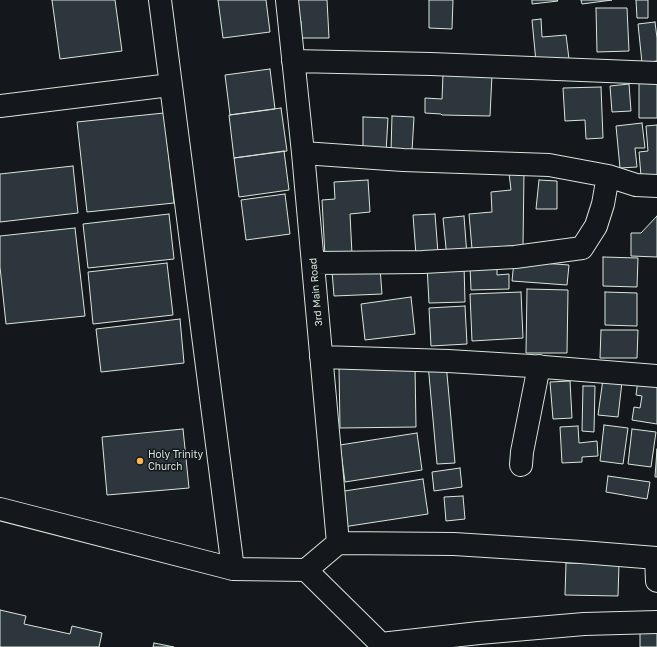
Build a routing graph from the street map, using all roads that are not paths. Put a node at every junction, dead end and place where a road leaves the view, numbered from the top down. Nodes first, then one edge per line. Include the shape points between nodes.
1 (160, 0) edge
2 (287, 0) edge
3 (293, 61) junction
4 (657, 73) edge
5 (170, 85) junction
6 (0, 106) edge
7 (303, 153) junction
8 (608, 176) junction
9 (657, 186) edge
10 (313, 263) junction
11 (321, 357) junction
12 (538, 366) junction
13 (657, 376) edge
14 (521, 465) dead end
15 (0, 509) edge
16 (338, 543) junction
17 (657, 558) edge
18 (233, 569) junction
19 (306, 570) junction
20 (657, 581) edge
21 (657, 622) edge
22 (381, 646) edge

1 - 5 street
2 - 3 street, 3rd Main Road
3 - 4 street
3 - 7 street, 3rd Main Road
5 - 6 street
5 - 18 street
7 - 8 street via 549,166
7 - 10 street, 3rd Main Road
8 - 9 street via 636,185
8 - 10 street via 596,226 582,248 515,257 431,262
10 - 11 street, 3rd Main Road
11 - 12 street
11 - 16 street, 3rd Main Road
12 - 13 street
12 - 14 street
15 - 18 street
16 - 17 street via 454,544
16 - 19 street
17 - 20 street
18 - 19 street
19 - 22 street
21 - 22 street via 584,624 487,632

